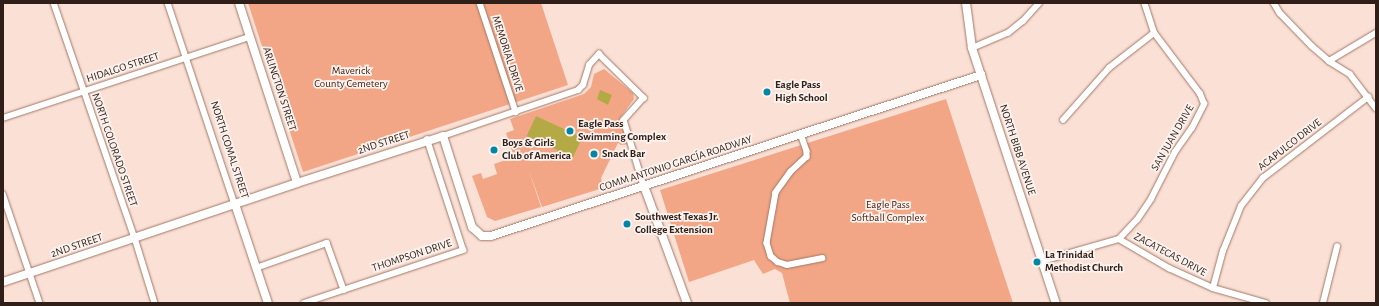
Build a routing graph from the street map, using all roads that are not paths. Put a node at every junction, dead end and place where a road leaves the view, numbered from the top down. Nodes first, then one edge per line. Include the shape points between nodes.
1 (54, 3) edge
2 (168, 3) edge
3 (239, 3) edge
4 (480, 3) edge
5 (966, 3) edge
6 (1039, 3) edge
7 (1144, 3) edge
8 (1274, 3) edge
9 (1154, 33) junction
10 (1376, 33) edge
11 (250, 37) junction
12 (972, 48) junction
13 (187, 57) junction
14 (1329, 61) junction
15 (981, 75) junction
16 (83, 91) junction
17 (1368, 97) junction
18 (1376, 108) edge
19 (516, 112) junction
20 (3, 118) edge
21 (1063, 120) dead end
22 (801, 134) junction
23 (443, 136) junction
24 (427, 140) junction
25 (297, 183) junction
26 (644, 186) junction
27 (3, 194) edge
28 (235, 204) junction
29 (135, 238) junction
30 (1119, 239) junction
31 (1337, 247) dead end
32 (822, 258) dead end
33 (1042, 261) junction
34 (256, 268) junction
35 (30, 274) junction
36 (3, 282) edge
37 (1213, 288) junction
38 (344, 290) junction
39 (40, 303) edge
40 (155, 303) edge
41 (268, 303) edge
42 (304, 303) edge
43 (687, 303) edge
44 (1056, 303) edge
45 (1266, 303) edge
46 (1323, 303) edge

1 - 16 street, NORTH COLORADO STREET
2 - 13 street, NORTH COMAL STREET
3 - 11 street, ARLINGTON STREET
4 - 19 street, MEMORIAL DRIVE
5 - 12 street, NORTH BIBB AVENUE
6 - 12 street via 1008,34
7 - 9 street, SAN JUAN DRIVE
8 - 14 street via 1280,13
9 - 21 street via 1109,68
9 - 30 street, SAN JUAN DRIVE via 1200,94 1204,104 1192,128 1174,152 1151,199 1137,220
10 - 14 street
11 - 13 street, HIDALGO STREET
11 - 25 street, ARLINGTON STREET
12 - 15 street, NORTH BIBB AVENUE
13 - 16 street, HIDALGO STREET
13 - 28 street, NORTH COMAL STREET
14 - 17 street via 1350,74
15 - 22 street, COMM ANTONIO GARCÍA ROADWAY
15 - 33 street, NORTH BIBB AVENUE
16 - 20 street, HIDALGO STREET
16 - 29 street, NORTH COLORADO STREET
17 - 18 street
17 - 37 street, ACAPULCO DRIVE via 1263,178 1241,206 1222,251
19 - 23 street, 2ND STREET
19 - 26 street, 2ND STREET via 578,90 583,85 589,65 599,54 644,98 624,120
22 - 26 street, COMM ANTONIO GARCÍA ROADWAY
22 - 32 street via 807,157 790,172 776,193 767,242 771,256 778,262 788,265
23 - 24 street, 2ND STREET
23 - 26 street, COMM ANTONIO GARCÍA ROADWAY via 472,227 482,236 491,236
24 - 25 street, 2ND STREET
24 - 38 street, THOMPSON DRIVE via 463,250
25 - 28 street, 2ND STREET
26 - 43 street
27 - 35 street
28 - 29 street, 2ND STREET
28 - 34 street, NORTH COMAL STREET
29 - 35 street, 2ND STREET
29 - 40 street, NORTH COLORADO STREET
30 - 33 street, ZACATECAS DRIVE
30 - 37 street, ZACATECAS DRIVE via 1169,268
31 - 46 street
33 - 44 street, NORTH BIBB AVENUE
34 - 38 street via 327,243
34 - 41 street, NORTH COMAL STREET
35 - 36 street, 2ND STREET
35 - 39 street
37 - 45 street, ZACATECAS DRIVE
38 - 42 street, THOMPSON DRIVE

